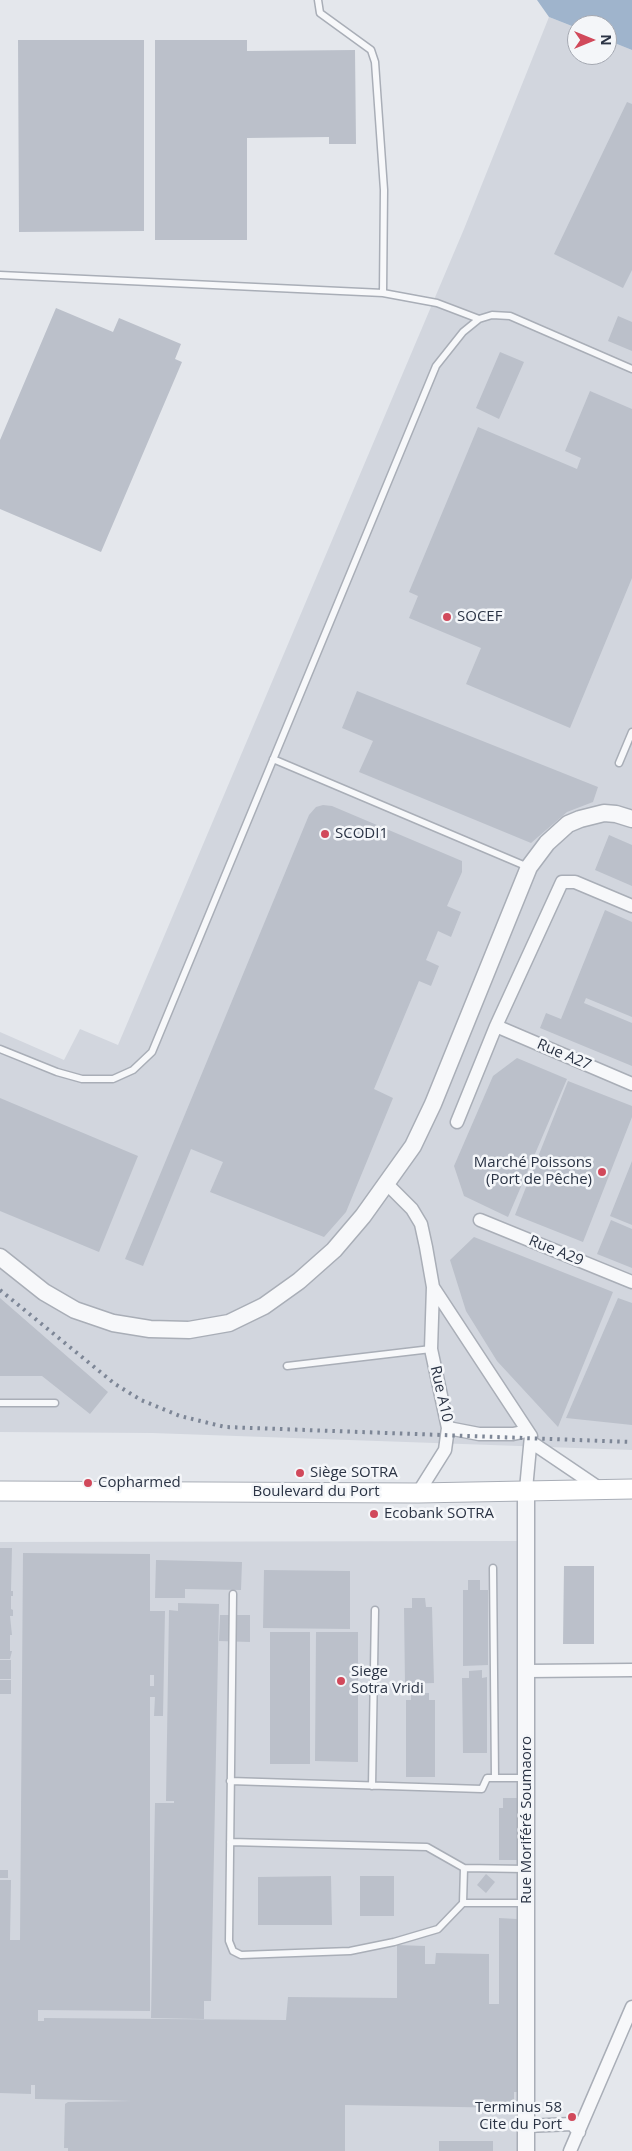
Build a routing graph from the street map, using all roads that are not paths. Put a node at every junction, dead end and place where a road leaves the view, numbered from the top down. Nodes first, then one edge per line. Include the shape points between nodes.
1 (318, 0) edge
2 (0, 275) edge
3 (383, 293) junction
4 (479, 319) junction
5 (632, 369) edge
6 (632, 732) edge
7 (273, 759) junction
8 (619, 763) dead end
9 (632, 819) edge
10 (529, 867) junction
11 (632, 906) edge
12 (496, 1026) junction
13 (0, 1049) edge
14 (632, 1084) edge
15 (457, 1122) dead end
16 (387, 1184) junction
17 (480, 1220) dead end
18 (0, 1257) edge
19 (632, 1282) edge
20 (433, 1287) junction
21 (430, 1349) junction
22 (287, 1366) dead end
23 (0, 1403) edge
24 (55, 1403) dead end
25 (448, 1428) junction
26 (529, 1436) junction
27 (599, 1488) junction
28 (526, 1489) junction
29 (632, 1489) edge
30 (0, 1491) edge
31 (418, 1493) junction
32 (493, 1568) dead end
33 (233, 1594) dead end
34 (375, 1610) dead end
35 (632, 1670) edge
36 (527, 1671) junction
37 (495, 1778) junction
38 (527, 1778) junction
39 (230, 1781) junction
40 (372, 1786) junction
41 (230, 1842) junction
42 (464, 1868) junction
43 (527, 1869) junction
44 (463, 1903) junction
45 (527, 1903) junction
46 (632, 2008) edge
47 (526, 2126) junction
48 (579, 2132) junction
49 (526, 2151) edge
50 (570, 2151) edge

1 - 3 lane via 320,13 371,50 375,62 384,190
2 - 3 lane
3 - 4 lane via 437,303
4 - 5 lane via 492,315 510,316
4 - 7 lane via 463,332 436,366
6 - 8 lane
7 - 10 lane
7 - 13 lane via 152,1052 132,1070 113,1079 90,1079 57,1072
9 - 10 street via 604,813 568,824 547,843
10 - 16 street via 433,1104 413,1146
11 - 12 street via 576,882 562,882
12 - 14 street, Rue A27
12 - 15 street
16 - 18 street via 334,1250 300,1281 264,1306 229,1323 189,1330 150,1329 113,1323 75,1310 44,1292
16 - 20 street, Rue A10 via 412,1209 421,1224
17 - 19 street, Rue A29
20 - 21 street, Rue A10
20 - 26 street, Rue A10
21 - 22 lane
21 - 25 street, Rue A10
23 - 24 lane
25 - 26 street via 479,1434
25 - 31 street, Rue A10 via 445,1450
26 - 27 street, Rue A10
26 - 28 street
27 - 28 main road, Boulevard du Port
27 - 29 main road, Boulevard du Port
28 - 31 main road, Boulevard du Port
28 - 36 street, Rue Moriféré Soumaoro
30 - 31 main road, Boulevard du Port
32 - 37 lane
33 - 39 lane
34 - 40 lane
35 - 36 street
36 - 38 street, Rue Moriféré Soumaoro
37 - 38 lane
37 - 40 lane via 486,1779 482,1789
38 - 43 street, Rue Moriféré Soumaoro
39 - 40 lane
39 - 41 lane
41 - 42 lane via 428,1847
41 - 44 lane via 229,1941 233,1951 240,1955 350,1951 394,1942 438,1929
42 - 43 lane
42 - 44 lane
43 - 45 street, Rue Moriféré Soumaoro
44 - 45 lane
45 - 47 street, Rue Moriféré Soumaoro
46 - 48 street
47 - 48 street via 572,2124
47 - 49 street, Rue Moriféré Soumaoro
48 - 50 street

